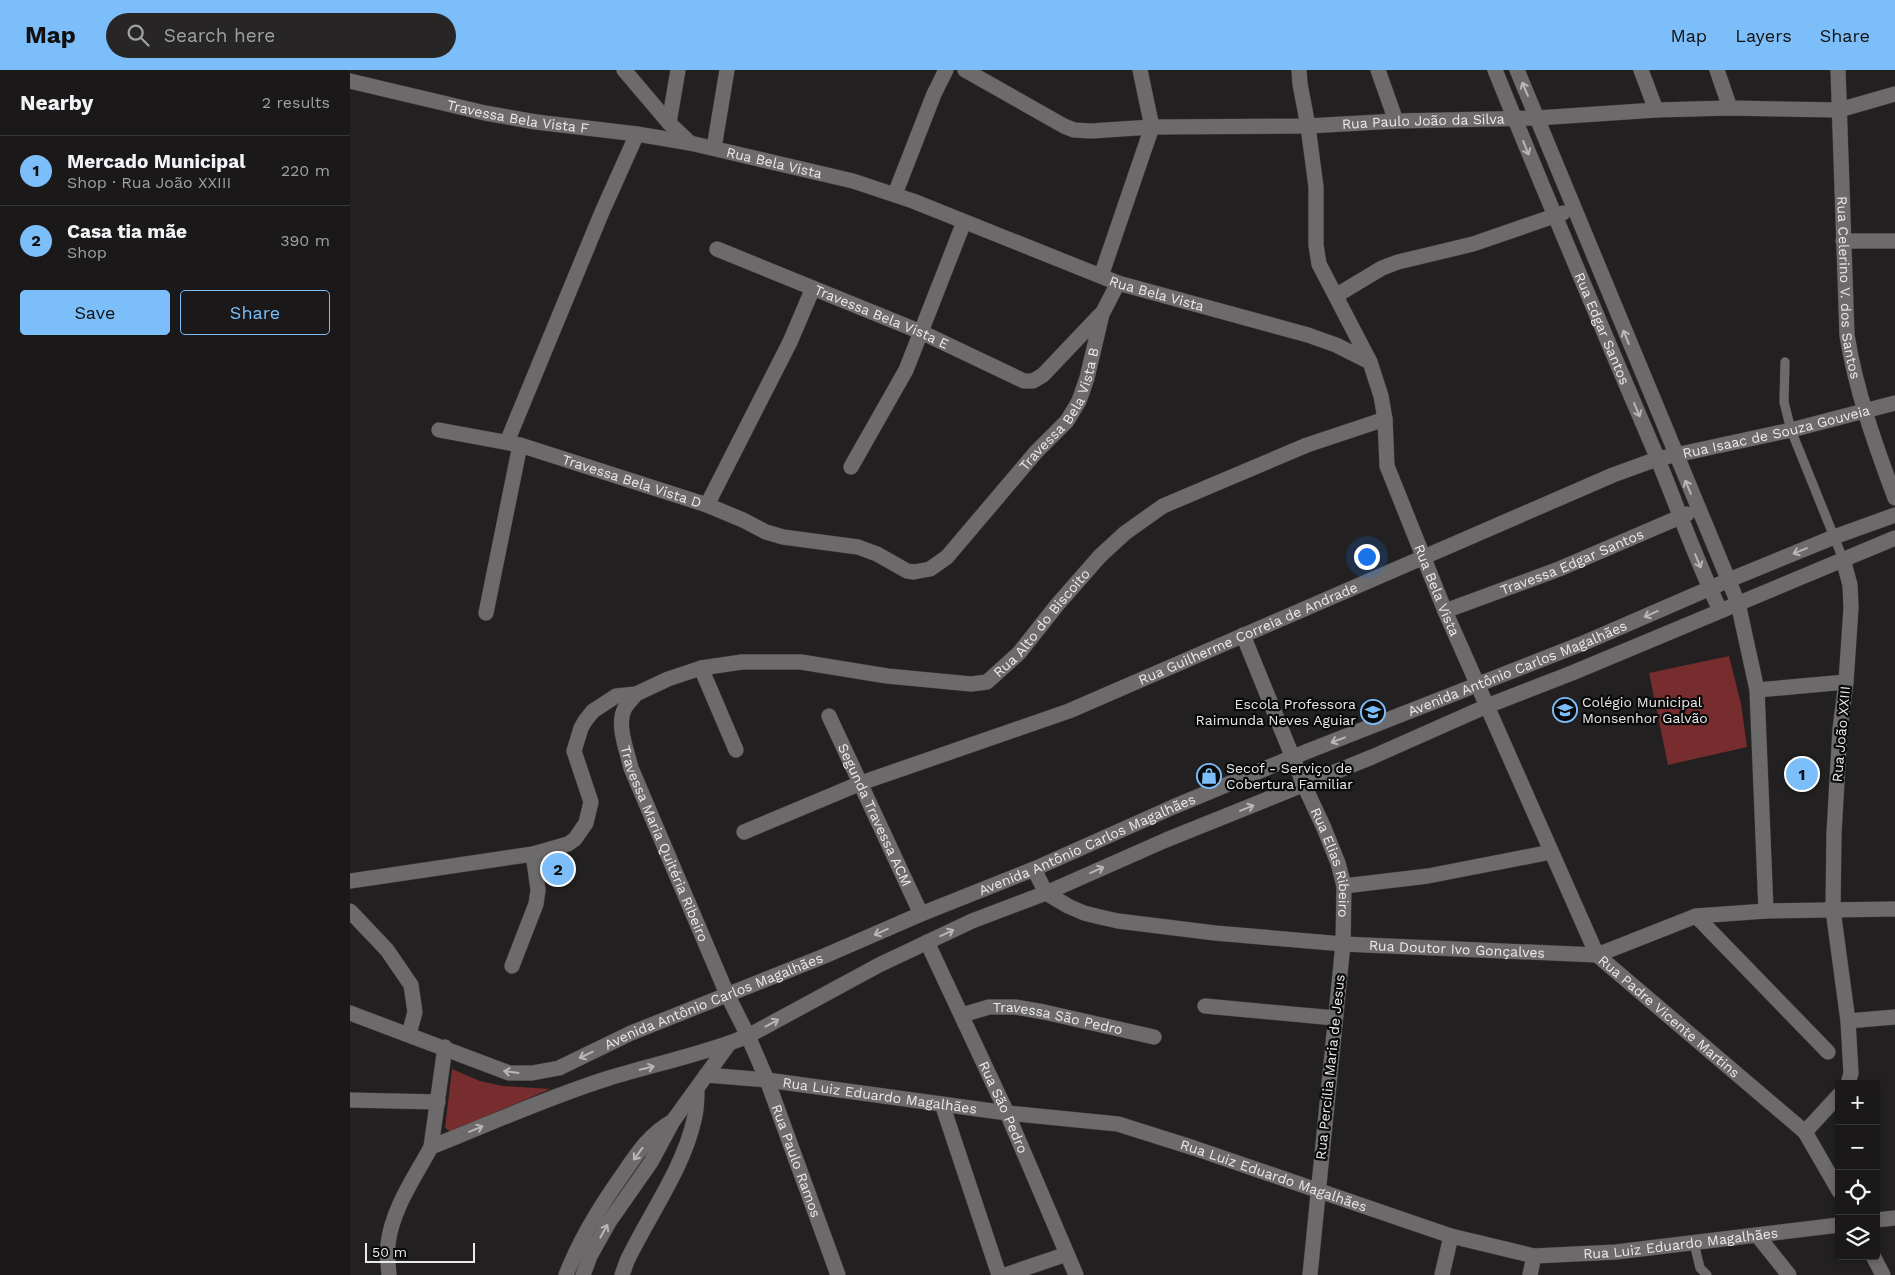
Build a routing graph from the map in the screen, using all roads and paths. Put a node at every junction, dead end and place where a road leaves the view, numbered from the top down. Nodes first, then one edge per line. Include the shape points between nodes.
1 (624, 70) edge
2 (678, 70) edge
3 (727, 70) edge
4 (946, 70) edge
5 (965, 70) edge
6 (1140, 70) edge
7 (1299, 70) edge
8 (1378, 70) edge
9 (1495, 70) edge
10 (1517, 70) edge
11 (1641, 70) edge
12 (1717, 70) edge
13 (1838, 70) edge
14 (350, 81) edge
15 (1895, 94) edge
16 (1730, 108) junction
17 (1656, 110) junction
18 (1839, 110) junction
19 (1514, 118) junction
20 (1537, 118) junction
21 (1396, 121) junction
22 (668, 123) junction
23 (1308, 126) junction
24 (1152, 127) junction
25 (637, 134) junction
26 (690, 143) junction
27 (714, 148) junction
28 (895, 194) junction
29 (1574, 210) junction
30 (1554, 216) junction
31 (964, 222) junction
32 (1843, 241) junction
33 (1895, 242) edge
34 (717, 249) dead end
35 (1102, 276) junction
36 (1118, 283) junction
37 (813, 288) junction
38 (1337, 295) junction
39 (1102, 314) junction
40 (921, 332) junction
41 (1370, 362) junction
42 (1785, 362) dead end
43 (1895, 403) edge
44 (1864, 410) junction
45 (1385, 419) junction
46 (439, 430) dead end
47 (1791, 430) junction
48 (514, 444) junction
49 (1675, 456) junction
50 (1658, 459) junction
51 (851, 467) dead end
52 (1895, 498) edge
53 (707, 505) junction
54 (1698, 510) junction
55 (1895, 515) edge
56 (1680, 518) junction
57 (1834, 537) junction
58 (1895, 538) edge
59 (1423, 556) junction
60 (1843, 559) junction
61 (1729, 580) junction
62 (1710, 588) junction
63 (1738, 603) junction
64 (1720, 610) junction
65 (1445, 611) junction
66 (486, 613) dead end
67 (1243, 635) junction
68 (701, 668) junction
69 (1846, 682) junction
70 (1477, 684) junction
71 (1757, 690) junction
72 (636, 694) junction
73 (1487, 706) junction
74 (829, 716) dead end
75 (736, 750) dead end
76 (1293, 757) junction
77 (861, 783) junction
78 (1304, 785) junction
79 (744, 832) dead end
80 (1551, 852) junction
81 (532, 854) junction
82 (1034, 869) junction
83 (350, 881) edge
84 (1344, 886) junction
85 (1046, 893) junction
86 (1895, 909) edge
87 (1834, 910) junction
88 (350, 911) edge
89 (1766, 911) junction
90 (921, 914) junction
91 (1696, 916) junction
92 (927, 942) junction
93 (1343, 944) junction
94 (1597, 955) junction
95 (512, 966) dead end
96 (727, 994) junction
97 (1205, 1006) dead end
98 (350, 1013) edge
99 (962, 1015) junction
100 (1335, 1018) junction
101 (1895, 1018) edge
102 (1848, 1021) junction
103 (409, 1034) junction
104 (748, 1036) junction
105 (1154, 1037) dead end
106 (728, 1044) junction
107 (445, 1047) junction
108 (1828, 1052) dead end
109 (559, 1068) junction
110 (706, 1075) junction
111 (767, 1080) junction
112 (1849, 1080) edge
113 (697, 1089) junction
114 (567, 1092) junction
115 (1835, 1099) edge
116 (350, 1100) edge
117 (438, 1102) junction
118 (942, 1104) junction
119 (1007, 1113) junction
120 (674, 1121) junction
121 (1806, 1132) junction
122 (431, 1147) junction
123 (1835, 1184) edge
124 (1318, 1191) junction
125 (1895, 1218) edge
126 (1880, 1220) edge
127 (1835, 1226) edge
128 (1450, 1236) junction
129 (1757, 1236) junction
130 (1694, 1243) junction
131 (1067, 1254) junction
132 (1534, 1256) junction
133 (1875, 1260) edge
134 (389, 1275) edge
135 (566, 1275) edge
136 (583, 1275) edge
137 (622, 1275) edge
138 (838, 1275) edge
139 (999, 1275) edge
140 (1005, 1275) edge
141 (1076, 1275) edge
142 (1310, 1275) edge
143 (1442, 1275) edge
144 (1530, 1275) edge
145 (1707, 1275) edge
146 (1789, 1275) edge
147 (1883, 1275) edge

1 - 22 street
2 - 22 street
3 - 27 street
4 - 28 street
5 - 24 street, Rua Paulo João da Silva via 1074,130
6 - 24 street
7 - 23 street
8 - 21 street
9 - 19 street, Rua Edgar Santos
20 -> 10 street, Rua Edgar Santos
11 - 17 street
12 - 16 street
13 - 18 street, Rua Celerino V. dos Santos
14 - 25 street, Travessa Bela Vista F via 485,113
15 - 18 street, Rua Paulo João da Silva
16 - 17 street, Rua Paulo João da Silva
16 - 18 street, Rua Paulo João da Silva
17 - 20 street, Rua Paulo João da Silva
18 - 32 street, Rua Celerino V. dos Santos
19 - 20 street, Rua Paulo João da Silva
19 - 21 street, Rua Paulo João da Silva
19 -> 30 street, Rua Edgar Santos
20 - 29 street, Rua Edgar Santos
21 - 23 street, Rua Paulo João da Silva
22 - 26 street
23 - 24 street, Rua Paulo João da Silva
23 - 38 street via 1316,187 1319,264
24 - 35 street
25 - 26 street, Travessa Bela Vista F
25 - 48 street via 602,212
26 - 27 street, Rua Bela Vista
27 - 28 street, Rua Bela Vista
28 - 31 street, Rua Bela Vista
29 - 30 street
49 -> 29 street, Rua Edgar Santos
30 - 38 street via 1473,244 1398,262
30 -> 50 street, Rua Edgar Santos
31 - 35 street, Rua Bela Vista
31 - 40 street
32 - 33 street
32 - 44 street, Rua Celerino V. dos Santos via 1847,335
34 - 37 street, Travessa Bela Vista E
35 - 36 street, Rua Bela Vista
36 - 39 street, Travessa Bela Vista B
36 - 41 street, Rua Bela Vista via 1308,336 1336,345
37 - 40 street, Travessa Bela Vista E
37 - 53 street, Travessa Bela Vista D via 790,342
38 - 41 street
39 - 40 street, Travessa Bela Vista E via 1043,375 1033,381 1016,378
39 - 53 street, Travessa Bela Vista B via 1087,378 1067,421 1036,452 947,557 930,569 914,572 858,547 797,540 766,532
40 - 51 street via 902,377
41 - 45 street, Rua Bela Vista
42 - 47 lane via 1784,402
43 - 44 street, Rua Isaac de Souza Gouveia
44 - 47 street, Rua Isaac de Souza Gouveia
44 - 52 street, Rua Celerino V. dos Santos
45 - 59 street, Rua Bela Vista via 1387,466
45 - 68 street, Rua Alto do Biscoito via 1307,445 1163,506 1100,556 1019,653 987,682 971,684 887,676 801,662 742,662
46 - 48 street, Travessa Bela Vista D
47 - 49 street, Rua Isaac de Souza Gouveia
47 - 57 lane
48 - 53 street, Travessa Bela Vista D
48 - 66 street
49 - 50 street, Rua Isaac de Souza Gouveia
54 -> 49 street, Rua Edgar Santos
50 - 56 street, Rua Edgar Santos
50 - 59 street, Rua Guilherme Correia de Andrade
54 - 56 street, Travessa Edgar Santos
54 - 61 street, Rua Edgar Santos
55 - 57 street, Avenida Antônio Carlos Magalhães
56 -> 62 street, Rua Edgar Santos
56 - 65 street, Travessa Edgar Santos
57 - 60 lane
57 -> 61 street, Avenida Antônio Carlos Magalhães
58 - 60 street, Avenida Antônio Carlos Magalhães
59 - 65 street, Rua Bela Vista
59 - 67 street, Rua Guilherme Correia de Andrade
60 - 63 street, Avenida Antônio Carlos Magalhães
60 - 69 street, Rua João XXIII via 1852,593
61 - 62 street, Avenida Antônio Carlos Magalhães
61 - 63 street, Rua Edgar Santos
62 - 64 street, Rua Edgar Santos
62 -> 70 street, Avenida Antônio Carlos Magalhães via 1586,642
63 - 64 street, Avenida Antônio Carlos Magalhães
63 - 71 street
64 - 73 street, Avenida Antônio Carlos Magalhães via 1572,674
65 - 70 street, Rua Bela Vista
67 - 76 street, Rua Elias Ribeiro
67 - 77 street, Rua Guilherme Correia de Andrade via 1069,711
68 - 72 street, Rua Alto do Biscoito
68 - 75 street
69 - 71 street
69 - 87 street, Rua João XXIII via 1836,796
70 - 73 street, Rua Bela Vista
70 -> 76 street, Avenida Antônio Carlos Magalhães
71 - 89 street
72 - 81 street, Rua Alto do Biscoito via 616,696 593,711 581,728 574,751 591,802 586,823 575,840
72 - 96 street, Travessa Maria Quitéria Ribeiro via 625,707 622,720 631,768
73 - 78 street, Avenida Antônio Carlos Magalhães
73 - 80 street, Rua Padre Vicente Martins
74 - 77 street, Segunda Travessa ACM
76 - 78 street, Rua Elias Ribeiro
76 - 82 street, Avenida Antônio Carlos Magalhães
77 - 79 street, Rua Guilherme Correia de Andrade
77 - 90 street, Segunda Travessa ACM
78 - 84 street, Rua Elias Ribeiro via 1338,863
85 -> 78 street, Avenida Antônio Carlos Magalhães via 1166,840
80 - 84 street via 1428,876
80 - 94 street, Rua Padre Vicente Martins
81 - 83 street, Rua Alto do Biscoito
81 - 95 street via 538,890 536,904
82 - 85 street
82 - 90 street, Avenida Antônio Carlos Magalhães
84 - 93 street, Rua Elias Ribeiro
92 -> 85 street, Avenida Antônio Carlos Magalhães
85 - 93 street, Rua Doutor Ivo Gonçalves via 1084,913 1118,921
86 - 87 street, Rua Doutor Ivo Gonçalves
87 - 89 street, Rua Doutor Ivo Gonçalves
87 - 102 street, Rua João XXIII
88 - 103 street via 387,950 411,985 415,1012
89 - 91 street, Rua Doutor Ivo Gonçalves
90 -> 96 street, Avenida Antônio Carlos Magalhães via 822,958
91 - 94 street, Rua Doutor Ivo Gonçalves
91 - 108 street
92 - 99 street, Rua São Pedro
104 -> 92 street, Avenida Antônio Carlos Magalhães
93 - 94 street, Rua Doutor Ivo Gonçalves
93 - 100 street, Rua Percília Maria de Jesus
94 - 121 street, Rua Padre Vicente Martins
96 - 104 street, Rua Paulo Ramos
96 -> 109 street, Avenida Antônio Carlos Magalhães via 631,1033
97 - 100 street
98 - 103 street, Avenida Antônio Carlos Magalhães
99 - 105 street, Travessa São Pedro via 989,1007 1015,1007
99 - 119 street, Rua São Pedro
100 - 124 street, Rua Percília Maria de Jesus
101 - 102 street
102 - 112 street, Rua João XXIII
103 - 107 street, Avenida Antônio Carlos Magalhães
104 - 106 street, Avenida Antônio Carlos Magalhães
104 - 111 street, Rua Paulo Ramos
106 - 110 street
114 -> 106 street, Avenida Antônio Carlos Magalhães
109 -> 107 street, Avenida Antônio Carlos Magalhães via 510,1073
107 - 117 street
109 - 114 street
110 - 111 street, Rua Luiz Eduardo Magalhães
110 - 113 street
111 - 118 street, Rua Luiz Eduardo Magalhães
111 - 138 street, Rua Paulo Ramos
113 - 120 street
113 - 137 street via 696,1111 688,1140 673,1175 630,1252
122 -> 114 street, Avenida Antônio Carlos Magalhães
115 - 121 street
116 - 117 street
117 - 122 street
118 - 119 street, Rua Luiz Eduardo Magalhães
118 - 139 street
119 - 124 street, Rua Luiz Eduardo Magalhães via 1118,1124
119 - 131 street, Rua São Pedro
120 -> 135 street via 648,1140 624,1173 591,1222
136 -> 120 street via 609,1222 651,1162
121 - 123 street, Rua Padre Vicente Martins
122 - 134 street via 391,1226
124 - 128 street, Rua Luiz Eduardo Magalhães
124 - 142 street, Rua Percília Maria de Jesus
125 - 126 street
127 - 129 street, Rua Luiz Eduardo Magalhães
128 - 132 street, Rua Luiz Eduardo Magalhães
128 - 143 street
129 - 130 street, Rua Luiz Eduardo Magalhães
129 - 146 street
130 - 132 street, Rua Luiz Eduardo Magalhães via 1616,1252
130 - 145 lane via 1700,1268
131 - 140 street
131 - 141 street, Rua São Pedro
132 - 144 street
133 - 147 street

